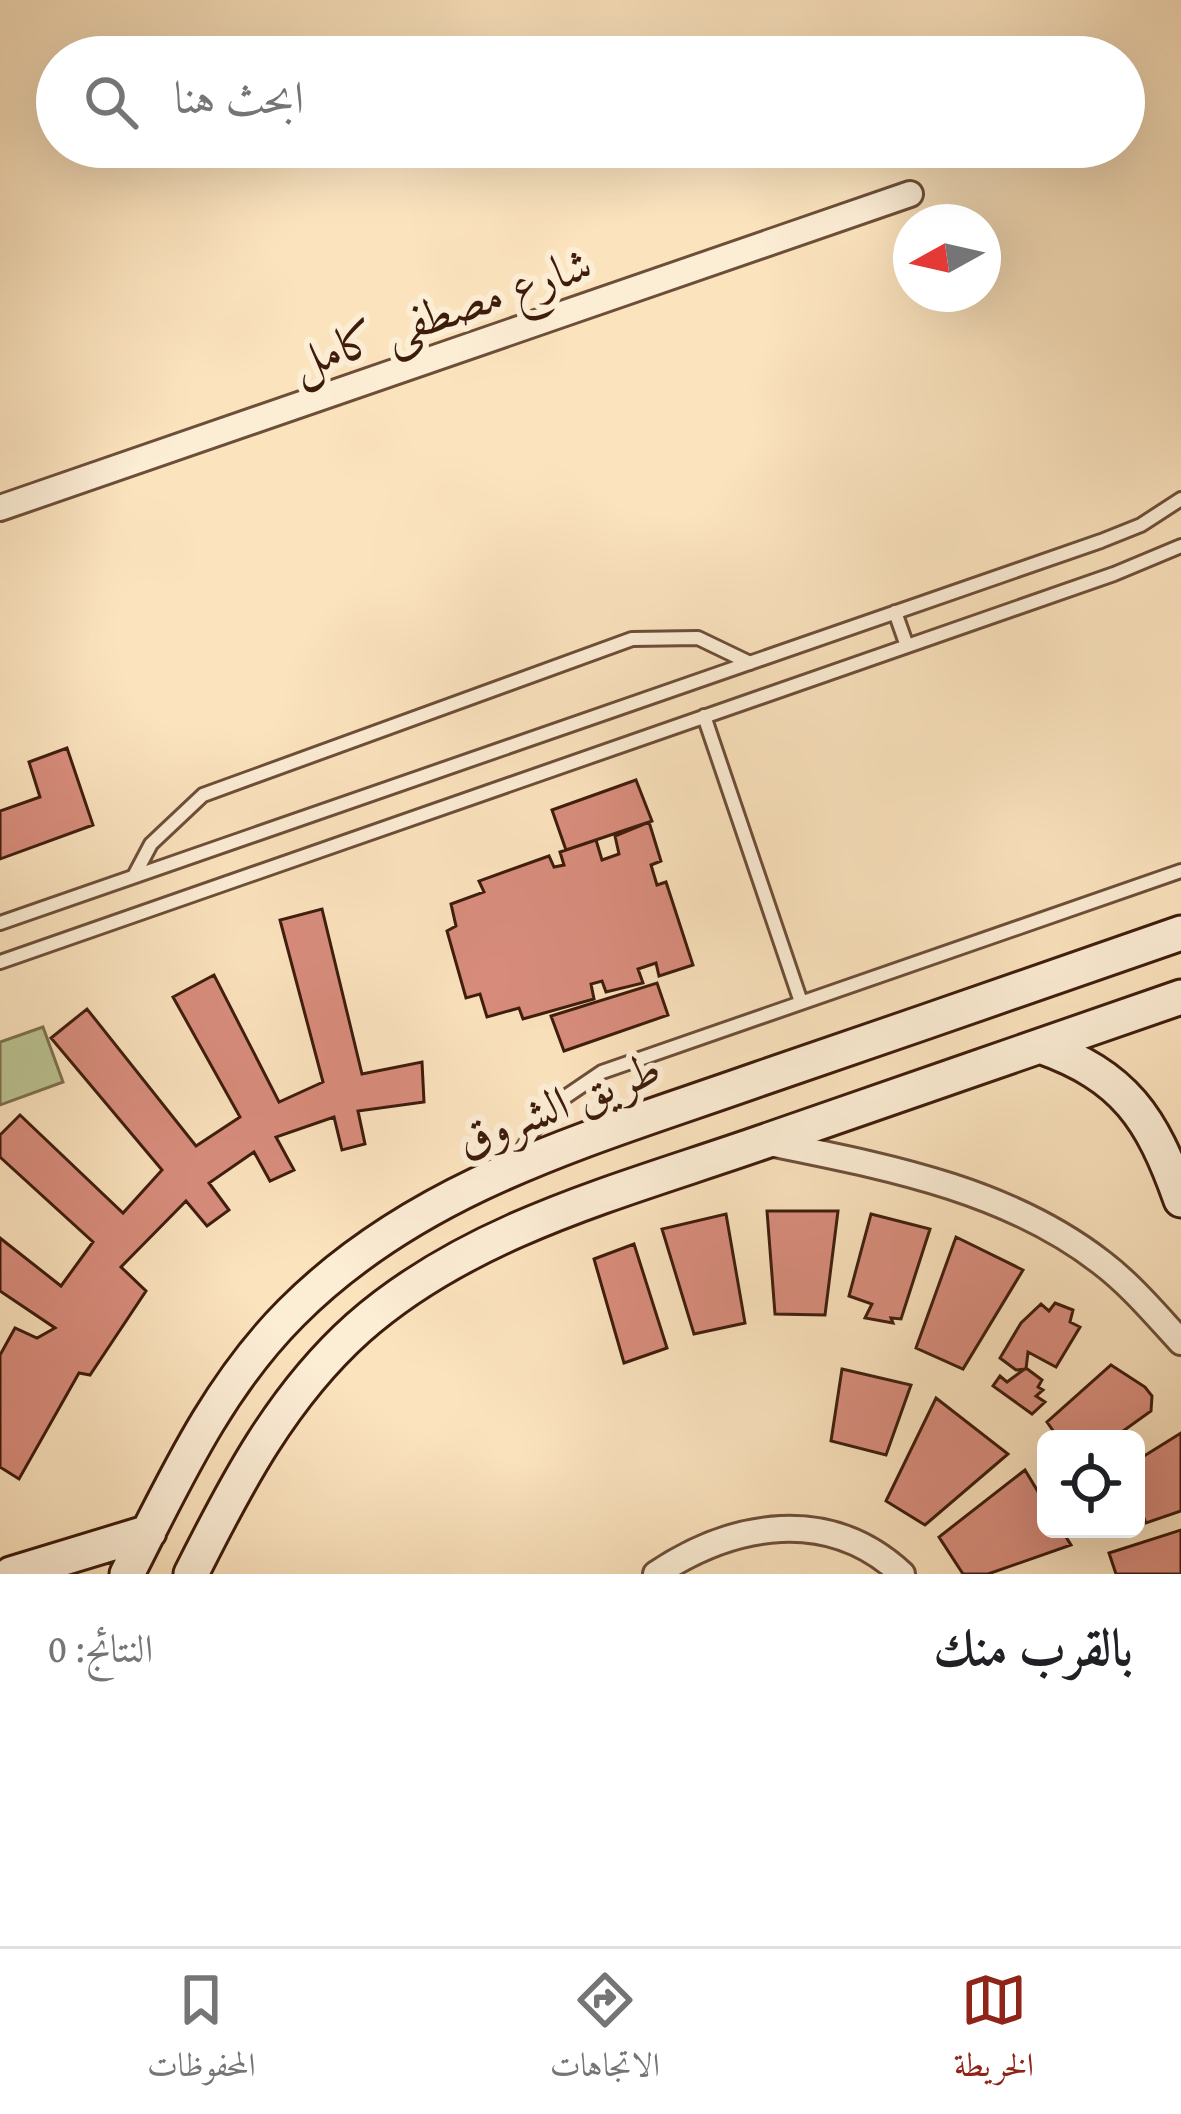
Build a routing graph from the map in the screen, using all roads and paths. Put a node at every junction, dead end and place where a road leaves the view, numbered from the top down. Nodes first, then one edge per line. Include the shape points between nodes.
1 (910, 194) dead end
2 (1181, 499) edge
3 (0, 508) edge
4 (1181, 546) edge
5 (896, 612) junction
6 (908, 646) junction
7 (750, 663) junction
8 (704, 716) junction
9 (1181, 871) edge
10 (134, 876) junction
11 (0, 923) edge
12 (1181, 933) edge
13 (0, 962) edge
14 (1181, 998) edge
15 (801, 1002) junction
16 (1040, 1046) junction
17 (763, 1142) junction
18 (512, 1167) junction
19 (1181, 1200) edge
20 (1181, 1342) edge
21 (149, 1532) junction
22 (11, 1574) edge
23 (127, 1574) edge
24 (191, 1574) edge
25 (656, 1574) edge
26 (902, 1574) edge

1 - 3 street, شارع مصطفى كامل
2 - 5 lane via 1141,525
4 - 6 lane
5 - 6 lane
5 - 7 lane
6 - 8 lane
7 - 10 lane
7 - 10 lane via 698,638 632,639 203,795 162,830
8 - 13 lane
8 - 15 lane
9 - 15 lane
10 - 11 lane
12 - 18 street, طريق الشروق
14 - 16 street
15 - 18 lane via 572,1088 536,1124
16 - 17 street
16 - 19 street via 1108,1077 1135,1103
17 - 20 street via 1012,1208 1106,1265
17 - 24 street via 560,1212 485,1244 404,1293 306,1382 260,1442
18 - 21 street, طريق الشروق via 407,1219 289,1315 196,1436
21 - 22 street
21 - 23 street, طريق الشروق
25 - 26 street via 736,1534 774,1526 851,1539

